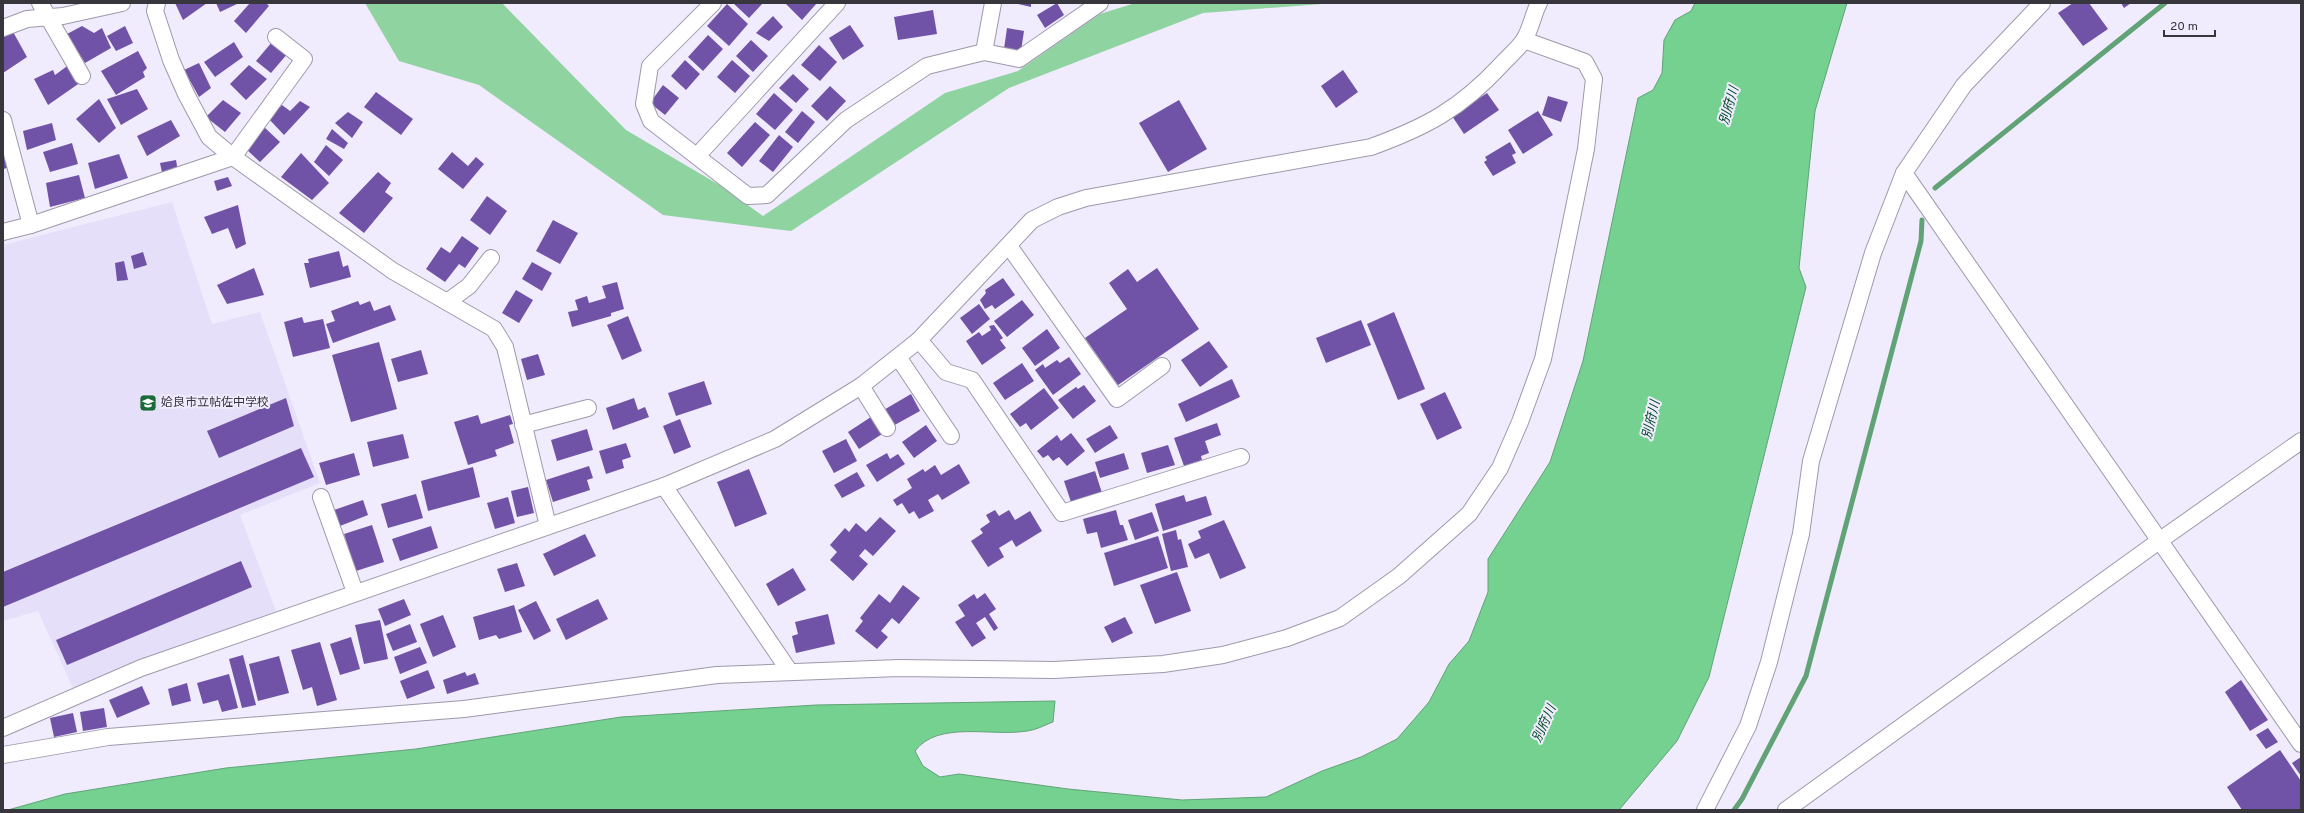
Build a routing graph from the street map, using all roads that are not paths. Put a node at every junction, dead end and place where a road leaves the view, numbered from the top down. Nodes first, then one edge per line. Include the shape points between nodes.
1 (40, 3) edge
2 (122, 3) edge
3 (157, 3) edge
4 (713, 3) edge
5 (837, 3) edge
6 (993, 3) edge
7 (1100, 3) edge
8 (1539, 3) edge
9 (2042, 3) edge
10 (1088, 9) edge
11 (48, 17) junction
12 (3, 28) edge
13 (276, 37) dead end
14 (1524, 40) junction
15 (984, 52) junction
16 (82, 76) dead end
17 (3, 120) edge
18 (697, 156) junction
19 (233, 157) junction
20 (1904, 173) junction
21 (31, 225) junction
22 (3, 232) edge
23 (1009, 246) junction
24 (491, 258) dead end
25 (447, 302) junction
26 (919, 340) junction
27 (898, 357) junction
28 (1162, 366) dead end
29 (861, 386) junction
30 (588, 408) dead end
31 (523, 425) junction
32 (887, 428) dead end
33 (951, 436) dead end
34 (2301, 441) edge
35 (1241, 457) dead end
36 (664, 486) junction
37 (321, 496) dead end
38 (548, 526) junction
39 (2159, 541) junction
40 (355, 592) junction
41 (790, 672) junction
42 (3, 728) edge
43 (2301, 744) edge
44 (3, 755) edge
45 (1706, 810) edge
46 (1786, 810) edge

1 - 11 street
2 - 11 street
3 - 19 street via 155,11 168,53 186,94 210,137
4 - 18 street via 650,66 644,104 651,121
5 - 18 street
6 - 15 street
7 - 10 street
8 - 14 street
9 - 20 street via 1964,85
10 - 15 street via 1019,59
11 - 12 street via 27,19
11 - 16 street
13 - 19 street via 304,59
14 - 23 street via 1483,84 1462,102 1406,134 1371,147 1086,198 1058,207 1032,220
14 - 41 street via 1585,62 1594,79 1586,149 1543,359 1500,468 1470,514 1399,576 1340,618 1287,638 1223,655 1163,664 1054,670 899,668
15 - 18 street via 927,66 864,107 846,120 767,195 748,196
17 - 21 street
19 - 21 street
19 - 25 street via 392,271
20 - 39 street
20 - 45 street via 1873,253 1811,461 1801,534 1769,662 1748,726
21 - 22 street
23 - 26 street
23 - 28 street via 1117,398
24 - 25 street via 469,286
25 - 31 street via 494,329 505,347
26 - 27 street
26 - 35 street via 946,372 972,380 1062,513
27 - 29 street
27 - 33 street
29 - 32 street
29 - 36 street via 776,439
30 - 31 street
31 - 38 street
34 - 39 street
36 - 38 street
36 - 41 street
37 - 40 street
38 - 40 street
39 - 43 street
39 - 46 street
40 - 42 street via 141,668
41 - 44 street via 717,675 464,709 108,737

